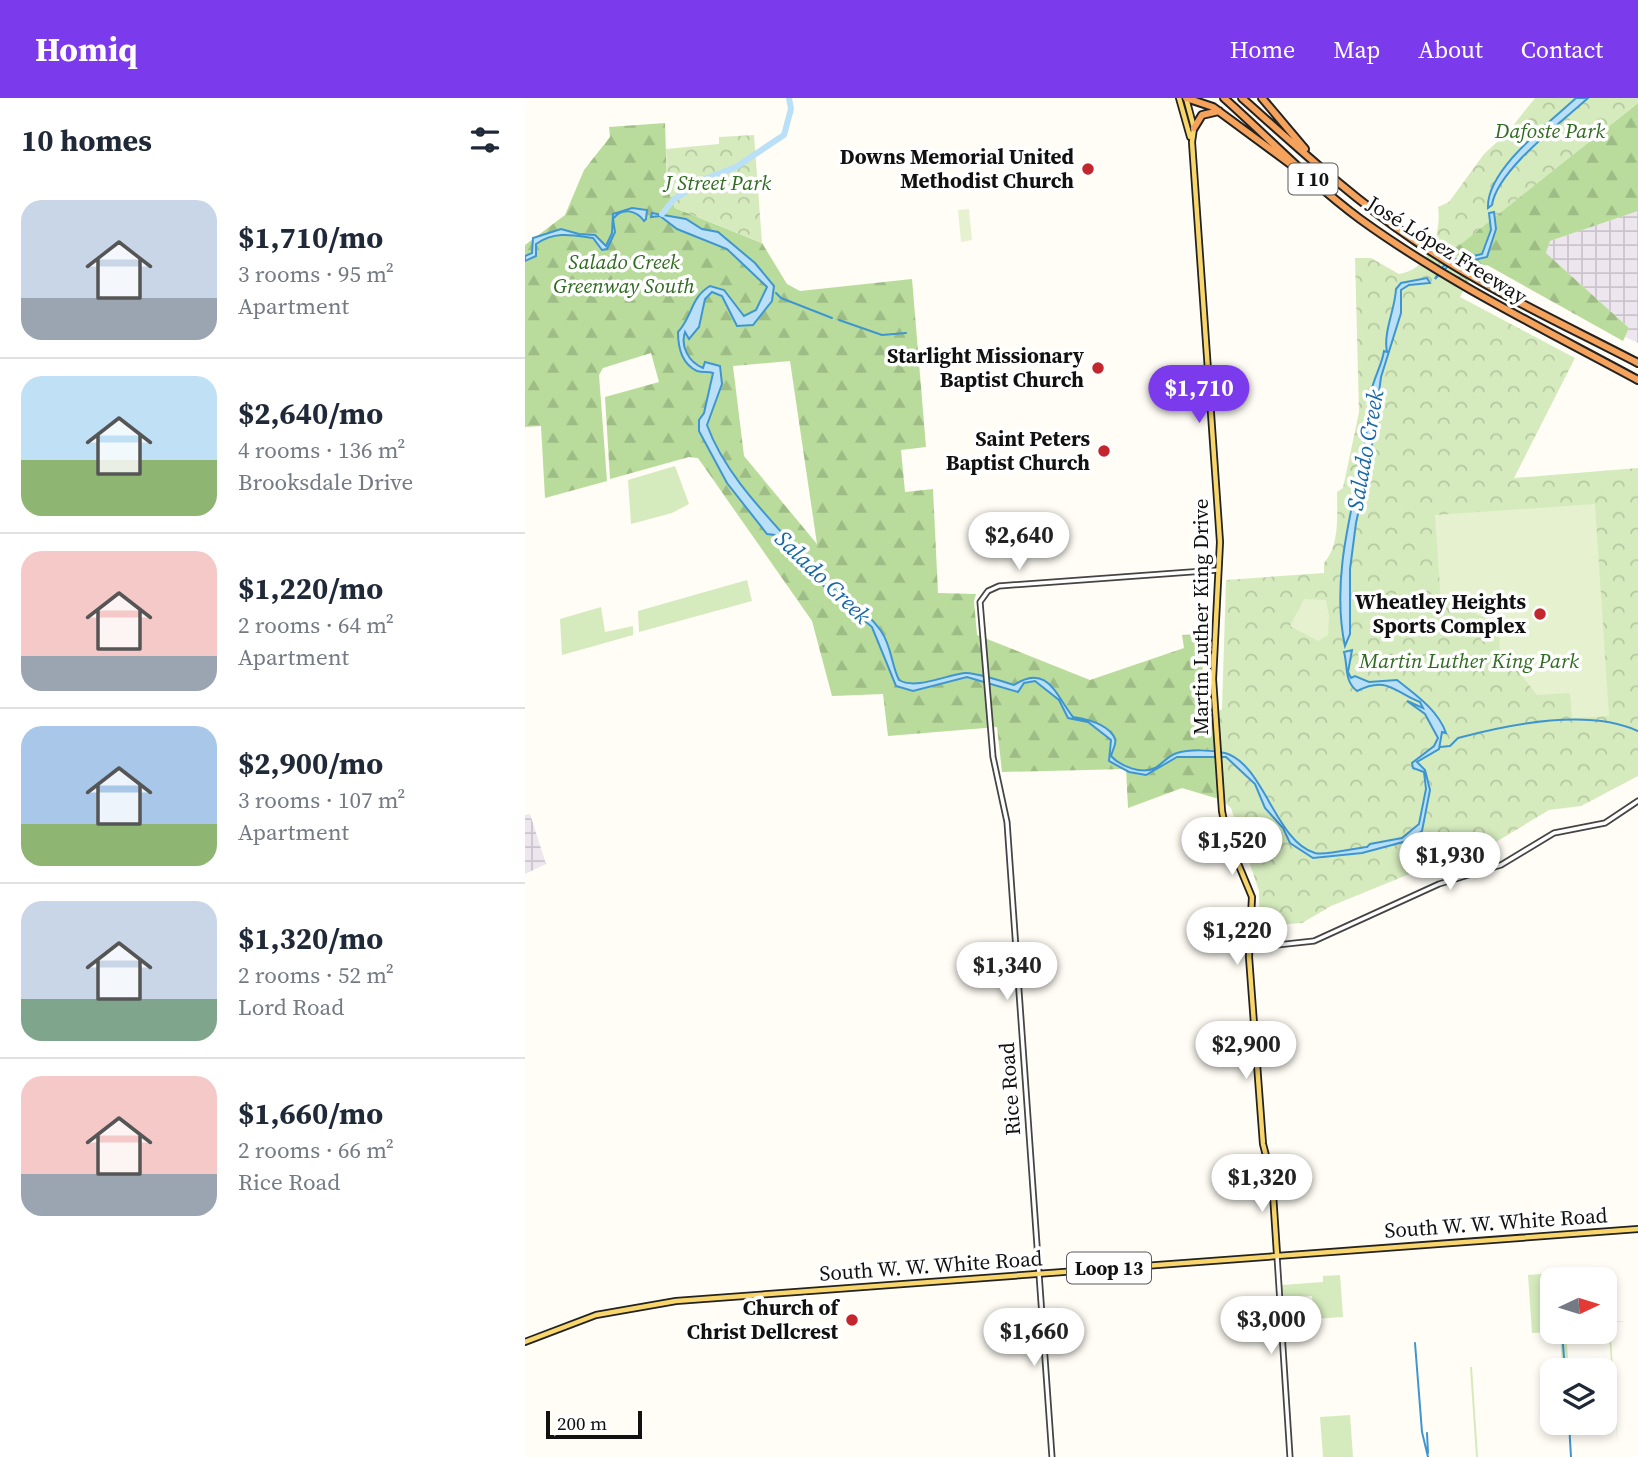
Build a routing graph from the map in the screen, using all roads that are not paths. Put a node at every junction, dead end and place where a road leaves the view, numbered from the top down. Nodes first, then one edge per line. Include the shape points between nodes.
1 (1179, 98) edge
2 (1186, 98) edge
3 (1224, 98) edge
4 (1242, 98) edge
5 (1262, 98) edge
6 (1219, 111) junction
7 (1193, 128) junction
8 (1192, 142) junction
9 (1315, 162) junction
10 (1327, 191) junction
11 (1638, 363) edge
12 (1638, 380) edge
13 (1220, 570) junction
14 (1638, 801) edge
15 (1249, 948) junction
16 (1638, 1229) edge
17 (1277, 1254) junction
18 (1039, 1274) junction
19 (525, 1342) edge
20 (1052, 1457) edge
21 (1290, 1457) edge

1 - 8 main road, Martin Luther King Drive
2 - 6 highway
2 - 7 main road, Martin Luther King Drive
3 - 10 highway, José López Freeway / I 10
4 - 9 highway, José López Freeway / I 10
5 - 9 highway
6 - 7 highway via 1202,115
6 - 10 highway
7 - 8 main road, Martin Luther King Drive
8 - 13 main road, Martin Luther King Drive
9 - 11 highway, José López Freeway / I 10 via 1415,241
10 - 12 highway, José López Freeway / I 10 via 1409,252
13 - 15 main road, Martin Luther King Drive via 1214,707 1227,837 1250,888
13 - 18 street, Rice Road via 999,586 983,596 980,605 993,763 1007,822
14 - 15 street via 1605,824 1554,833 1501,865 1439,884 1314,941
15 - 17 main road, Martin Luther King Drive via 1263,1144
16 - 17 main road, South W. W. White Road / Loop 13
17 - 18 main road, South W. W. White Road / Loop 13
17 - 21 street
18 - 19 main road, South W. W. White Road / Loop 13 via 651,1304 596,1315
18 - 20 street, Rice Road

